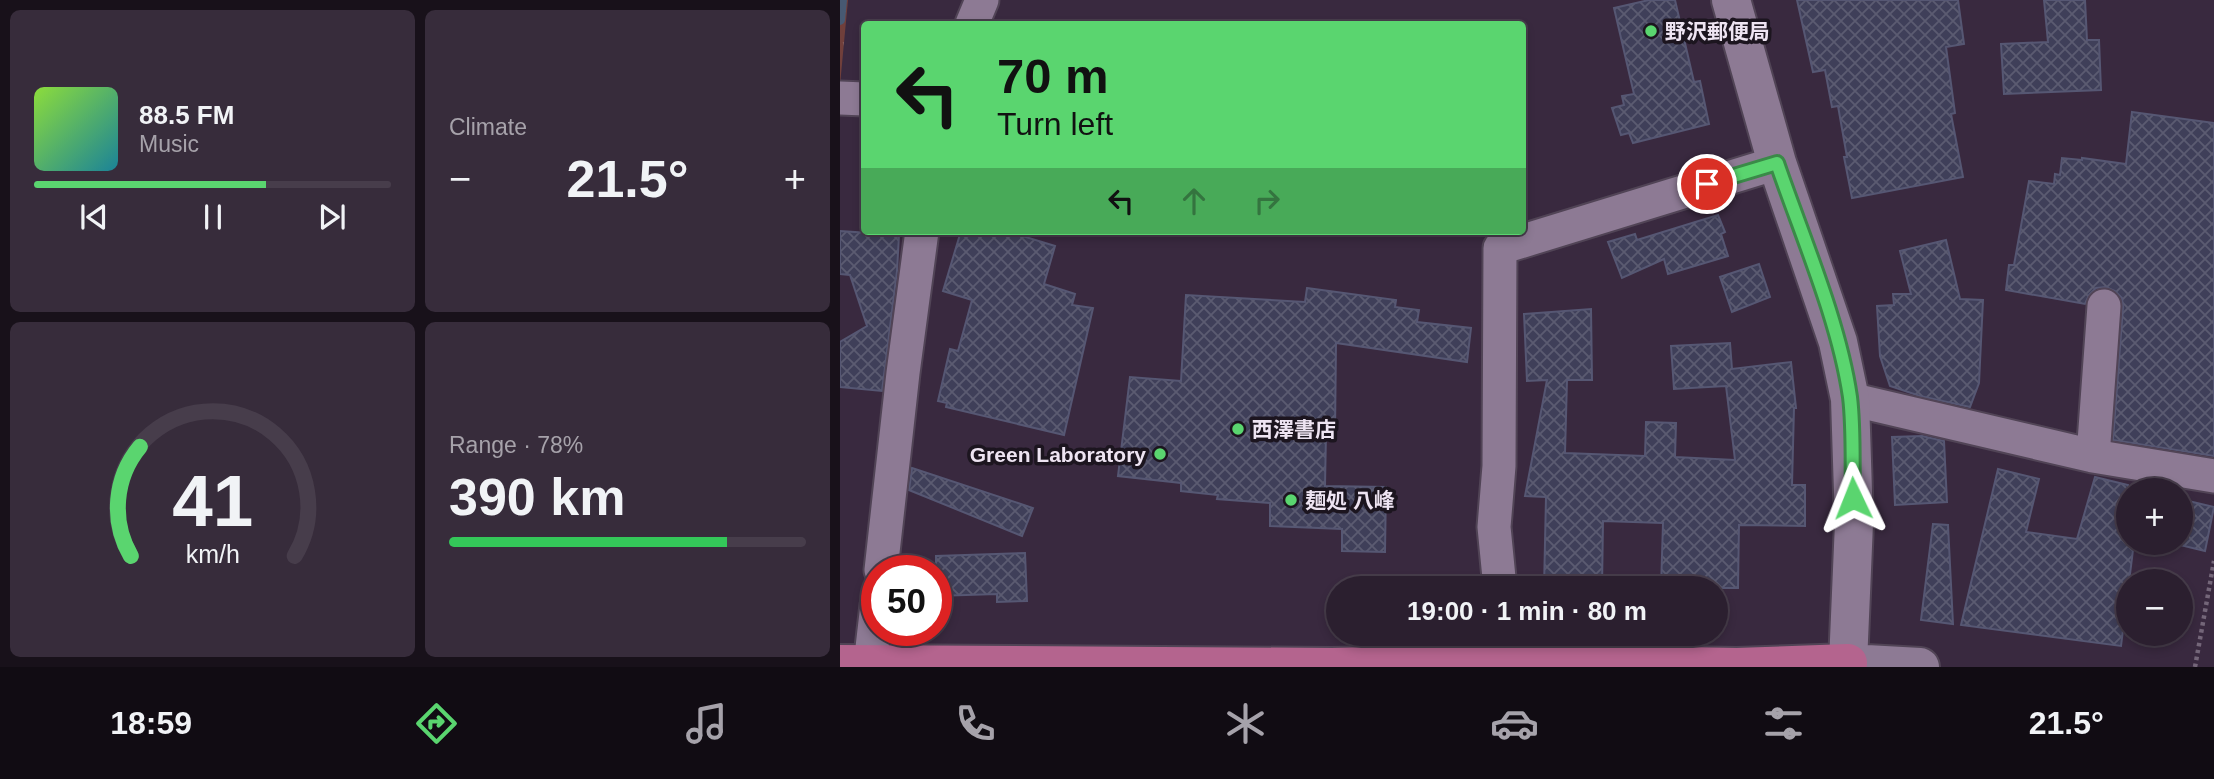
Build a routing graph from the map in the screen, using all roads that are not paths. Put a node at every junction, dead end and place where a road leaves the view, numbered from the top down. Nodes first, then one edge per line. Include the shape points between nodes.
1 (982, 0) edge
2 (1731, 0) edge
3 (973, 21) edge
4 (840, 97) edge
5 (861, 99) edge
6 (1777, 163) junction
7 (921, 235) edge
8 (2104, 306) dead end
9 (1850, 399) junction
10 (2093, 456) junction
11 (2214, 476) edge
12 (883, 555) edge
13 (1499, 576) edge
14 (862, 646) edge
15 (1505, 654) edge
16 (855, 664) edge
17 (1848, 665) edge
18 (1920, 667) edge

1 - 3 street
2 - 6 main road
4 - 5 street
6 - 9 main road via 1838,342
6 - 13 street via 1500,248 1499,466 1494,527
7 - 12 street
8 - 10 street
9 - 10 street
9 - 17 main road via 1854,523
10 - 11 street
14 - 16 street
15 - 16 highway via 1332,667
15 - 17 highway via 1737,667
17 - 18 main road

